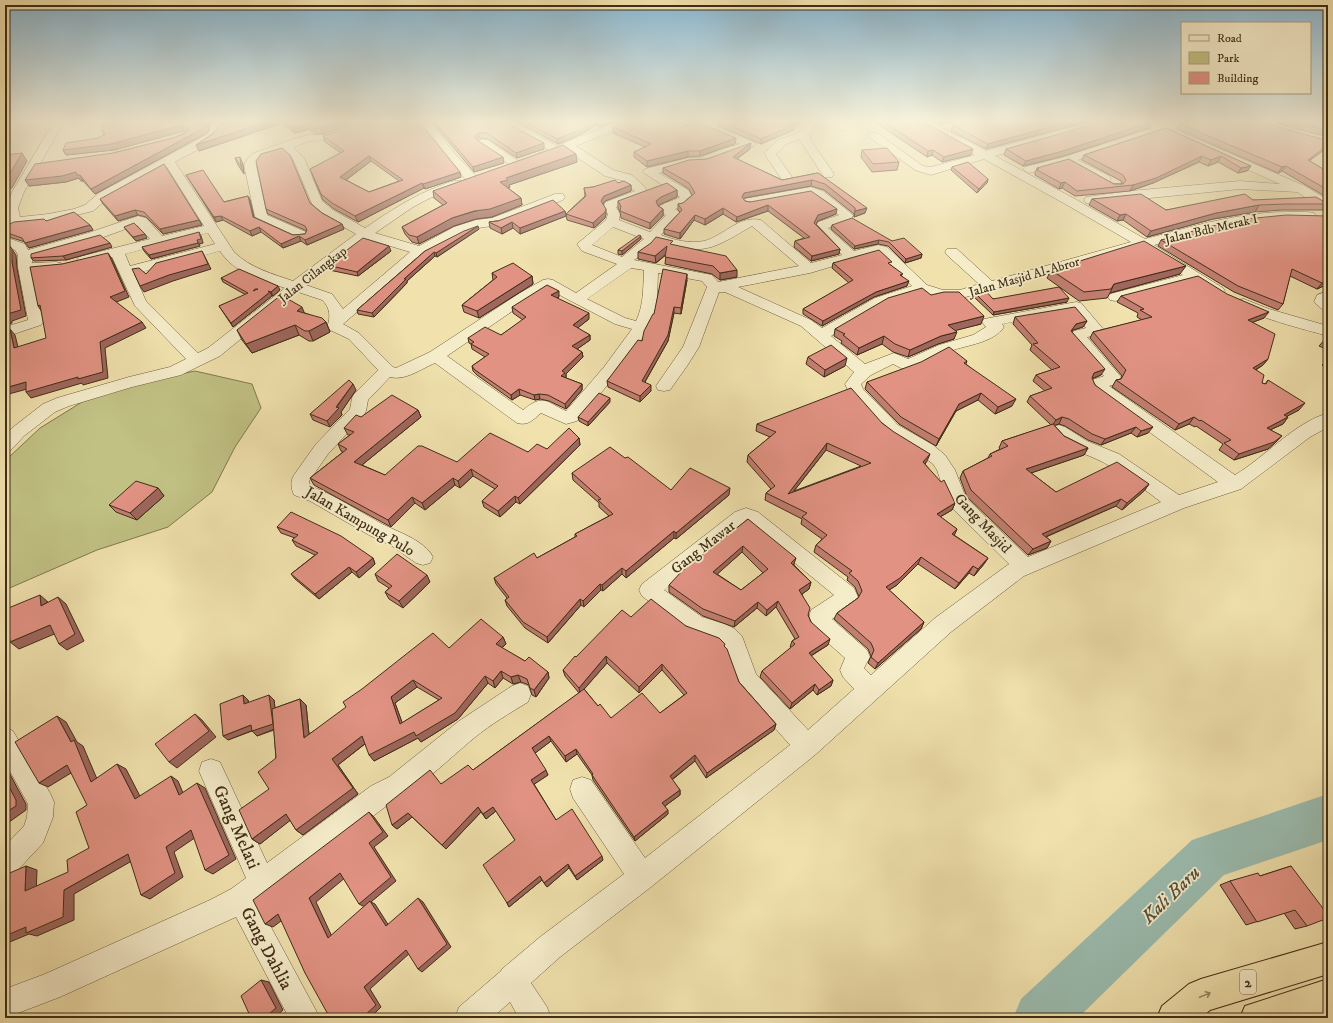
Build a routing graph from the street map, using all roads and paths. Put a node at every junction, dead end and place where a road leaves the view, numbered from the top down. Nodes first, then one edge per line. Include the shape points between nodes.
1 (31, 168) edge
2 (156, 168) edge
3 (173, 168) edge
4 (251, 168) edge
5 (302, 168) edge
6 (462, 168) edge
7 (505, 168) edge
8 (599, 168) edge
9 (664, 168) edge
10 (780, 168) edge
11 (824, 168) edge
12 (921, 168) edge
13 (943, 168) edge
14 (1007, 168) edge
15 (1034, 168) edge
16 (1084, 168) edge
17 (1253, 168) edge
18 (501, 169) edge
19 (1029, 169) edge
20 (486, 174) edge
21 (828, 174) dead end
22 (786, 177) dead end
23 (472, 179) junction
24 (1116, 185) edge
25 (1301, 189) junction
26 (559, 197) dead end
27 (749, 202) edge
28 (1071, 202) junction
29 (1328, 206) edge
30 (1328, 216) edge
31 (612, 222) junction
32 (9, 224) edge
33 (211, 228) junction
34 (365, 234) junction
35 (301, 235) edge
36 (652, 238) junction
37 (5, 241) edge
38 (159, 241) junction
39 (1142, 243) junction
40 (223, 246) junction
41 (420, 251) junction
42 (116, 252) junction
43 (952, 252) dead end
44 (851, 256) junction
45 (25, 262) junction
46 (626, 263) junction
47 (651, 268) junction
48 (810, 268) junction
49 (125, 272) junction
50 (1194, 277) junction
51 (296, 286) junction
52 (714, 287) junction
53 (990, 287) junction
54 (922, 288) junction
55 (961, 294) junction
56 (1328, 296) edge
57 (1116, 297) dead end
58 (575, 298) junction
59 (1328, 307) edge
60 (338, 321) junction
61 (988, 322) junction
62 (641, 327) junction
63 (1328, 331) edge
64 (5, 332) edge
65 (821, 335) junction
66 (436, 356) junction
67 (197, 361) junction
68 (387, 371) junction
69 (864, 372) junction
70 (664, 386) dead end
71 (1328, 419) edge
72 (12, 429) edge
73 (1059, 431) edge
74 (5, 446) edge
75 (1234, 484) junction
76 (1177, 503) junction
77 (423, 556) dead end
78 (1025, 567) junction
79 (870, 690) junction
80 (520, 694) dead end
81 (5, 739) edge
82 (806, 747) junction
83 (211, 771) dead end
84 (582, 789) dead end
85 (5, 865) edge
86 (642, 878) junction
87 (252, 891) junction
88 (1328, 958) edge
89 (1328, 996) edge
90 (5, 1004) edge
91 (524, 1004) edge
92 (305, 1018) edge
93 (470, 1018) edge
94 (1174, 1018) edge
95 (1257, 1018) edge

1 - 32 street via 18,192
2 - 32 street via 102,196 88,208 78,212
3 - 33 street
4 - 35 street via 261,217
5 - 34 street via 317,203 342,222
6 - 23 street
7 - 18 street
8 - 31 street via 628,178 641,190 638,194 610,205 614,214
9 - 36 street via 649,172 684,193 687,198 663,209 675,214
10 - 22 street
11 - 21 street
12 - 13 street via 931,171
14 - 28 street
15 - 19 street
16 - 24 street
17 - 25 street
20 - 23 street, Jalan Cilangkap
23 - 34 street, Jalan Cilangkap via 420,198
25 - 28 street via 1240,185
25 - 29 street
26 - 41 street via 494,222 476,224 459,230
27 - 44 street via 806,191 816,192 847,215 822,225 821,228
28 - 39 street
30 - 39 street, Jalan Bdb Merak I via 1253,217
31 - 36 street
31 - 46 street via 584,244 587,248
33 - 38 street
33 - 40 street
34 - 41 street
34 - 51 street, Jalan Cilangkap
36 - 46 street
36 - 48 street via 700,246 752,222
37 - 45 street via 20,247
38 - 42 street
38 - 45 street via 138,220
39 - 50 street
39 - 53 street, Jalan Masjid Al-Abror
40 - 49 street
40 - 51 street via 229,255 247,269
41 - 60 street
42 - 45 street via 66,265
42 - 49 street
43 - 53 street
44 - 48 street
44 - 54 street via 878,248
45 - 64 street via 36,322
46 - 47 street
46 - 58 street via 584,295
47 - 52 street via 707,278
47 - 62 street via 650,302
48 - 52 street
49 - 67 street via 140,303
50 - 57 street
50 - 63 street via 1264,312
51 - 60 street via 332,301
51 - 67 street, Jalan Cilangkap via 214,352
52 - 65 street via 728,288 806,323
52 - 70 street via 691,347
53 - 55 street, Jalan Masjid Al-Abror
54 - 55 street, Jalan Masjid Al-Abror via 942,294
54 - 65 street via 875,303
55 - 61 street
56 - 59 street via 1322,298 1321,302
58 - 62 street via 620,321
58 - 66 street via 548,282
60 - 68 street via 335,327 354,336
61 - 69 street via 996,327 978,338 944,348 907,366 894,358
61 - 75 street via 1076,306 1096,330 1077,336 1113,377 1098,384 1099,387
62 - 66 street via 610,370 571,417 566,418 540,405 523,419
65 - 69 street
66 - 68 street via 398,374
67 - 72 street, Jalan Cilangkap via 175,371 63,402
68 - 77 street, Jalan Kampung Pulo via 360,398 358,411 322,449 300,480 301,490 399,540
69 - 78 street, Gang Masjid via 855,378 853,384 856,391 890,427 936,457 944,466 953,494 959,503
71 - 75 street via 1304,433
72 - 74 street, Jalan Cilangkap
73 - 76 street via 1081,445 1113,459
75 - 76 street
76 - 78 street
78 - 79 street via 1017,570 943,625
79 - 82 street
79 - 82 street, Gang Mawar via 851,670 858,657 819,621 822,614 848,596 847,594 750,516 744,516 735,522 649,590 695,624 727,636 734,643 747,680
80 - 87 street via 467,729 398,786 380,795
81 - 85 street via 41,802 40,817 34,834
82 - 86 street
83 - 87 street, Gang Melati
84 - 86 street
86 - 91 street via 550,947
87 - 90 street via 220,910 50,987
87 - 92 street, Gang Dahlia
94 -> 88 highway, 2 via 1201,996
89 - 95 highway
91 - 93 street

